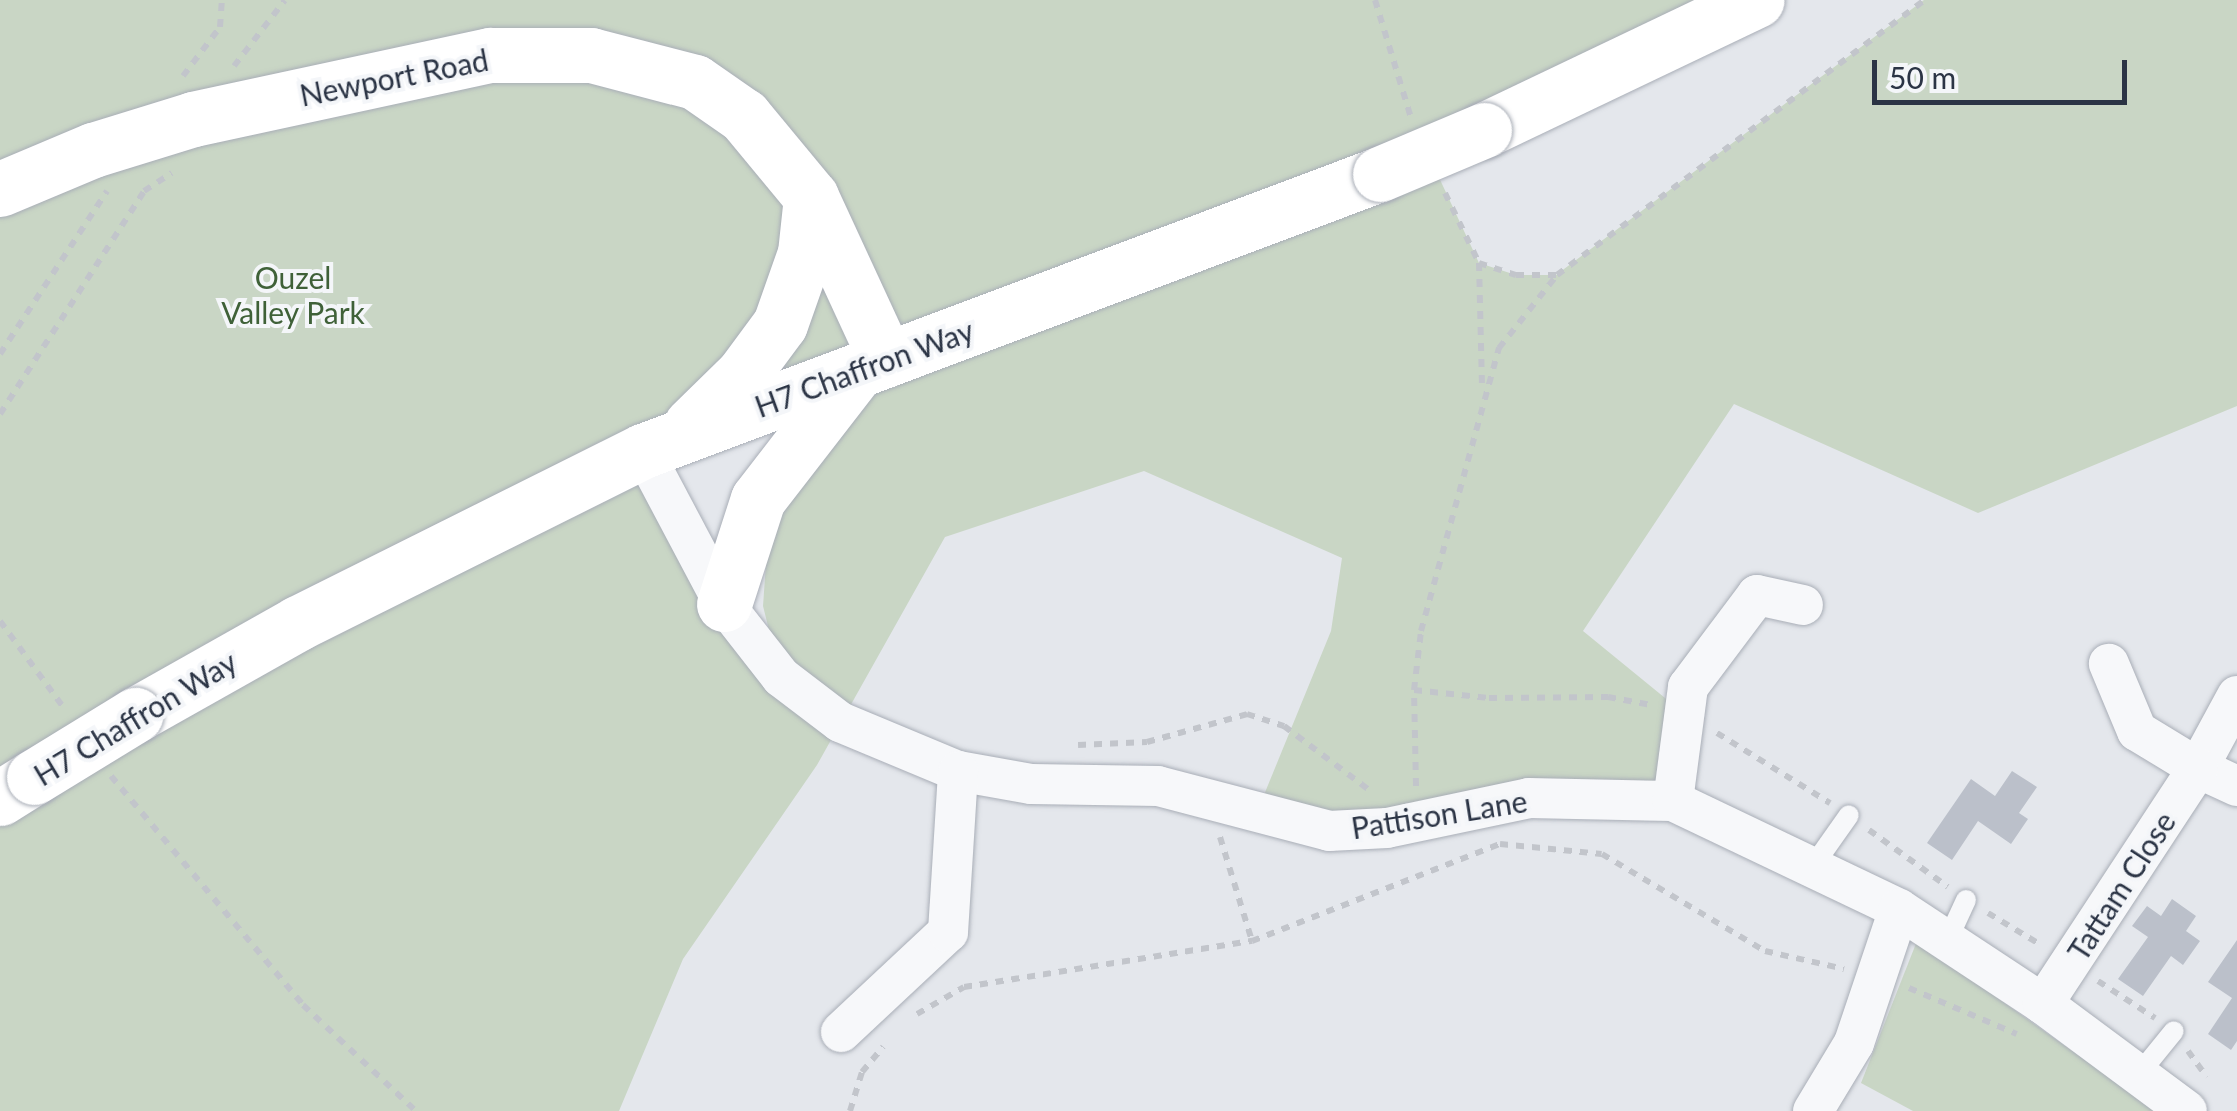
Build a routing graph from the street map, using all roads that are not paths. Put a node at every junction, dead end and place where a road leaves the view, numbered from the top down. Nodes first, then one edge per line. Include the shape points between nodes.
1 (1757, 0) edge
2 (0, 189) edge
3 (811, 197) junction
4 (872, 364) junction
5 (661, 444) junction
6 (724, 604) junction
7 (1804, 606) dead end
8 (2108, 664) dead end
9 (2237, 696) edge
10 (2198, 768) junction
11 (958, 771) junction
12 (2237, 786) edge
13 (17, 788) edge
14 (1673, 801) junction
15 (1849, 816) dead end
16 (1813, 866) junction
17 (1966, 900) dead end
18 (1899, 909) junction
19 (1948, 939) junction
20 (2043, 1004) junction
21 (2174, 1031) dead end
22 (841, 1032) dead end
23 (2139, 1074) junction
24 (1813, 1111) edge
25 (2187, 1111) edge

1 - 4 street, H7 Chaffron Way, bridge via 1380,174
2 - 3 street, Newport Road via 170,126 490,56 591,55 695,82 744,116
3 - 4 street, Newport Road
3 - 5 street via 805,252 780,324 743,374
4 - 5 street, H7 Chaffron Way
4 - 6 street via 758,499
5 - 6 street, Pattison Lane
5 - 13 street, H7 Chaffron Way, bridge via 298,623
6 - 11 street, Pattison Lane via 781,677 840,722
7 - 14 street via 1746,583 1688,687
8 - 10 street via 2137,730
9 - 10 street, Tattam Close
10 - 12 street
10 - 20 street, Tattam Close
11 - 14 street, Pattison Lane via 1031,784 1158,786 1329,831 1426,821 1529,798
11 - 22 street via 948,932
14 - 16 street, Pattison Lane
15 - 16 lane
16 - 18 street, Pattison Lane
17 - 19 lane
18 - 19 street, Pattison Lane
18 - 24 street via 1854,1043
19 - 20 street, Pattison Lane
20 - 23 street, Pattison Lane
21 - 23 lane
23 - 25 street, Pattison Lane

